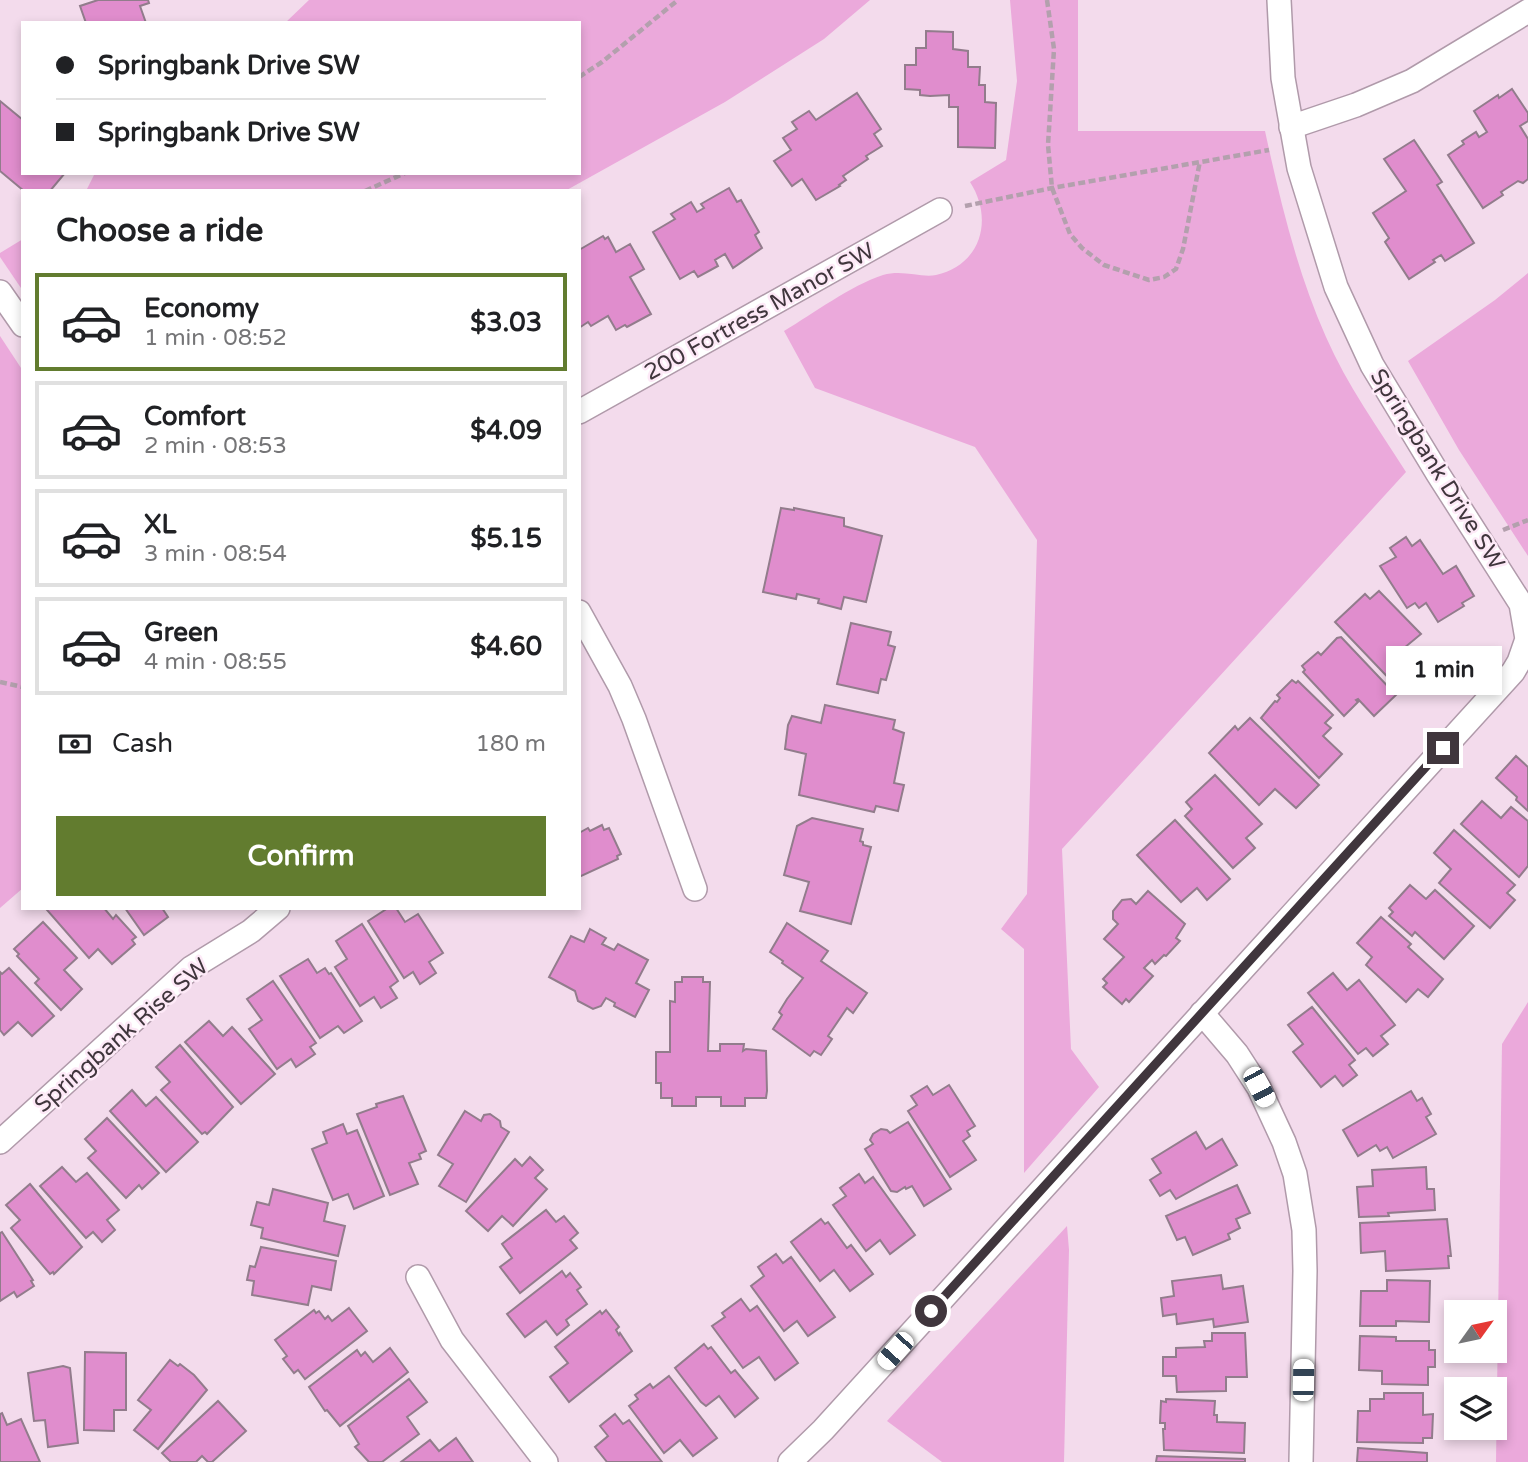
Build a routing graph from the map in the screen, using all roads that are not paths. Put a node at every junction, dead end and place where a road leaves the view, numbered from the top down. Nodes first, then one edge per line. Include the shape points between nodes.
1 (1279, 0) edge
2 (1528, 11) edge
3 (1292, 127) junction
4 (940, 210) road end
5 (0, 292) edge
6 (21, 322) edge
7 (581, 411) edge
8 (581, 616) edge
9 (695, 889) dead end
10 (276, 910) edge
11 (1202, 1013) junction
12 (0, 1142) edge
13 (418, 1277) dead end
14 (546, 1462) edge
15 (790, 1462) edge
16 (1301, 1462) edge

1 - 3 street, Springbank Drive SW via 1283,78
2 - 3 street via 1412,81
3 - 11 street, Springbank Drive SW via 1310,208 1356,330 1438,474 1521,604 1527,639 1513,672
4 - 7 street, 200 Fortress Manor SW
5 - 6 street
8 - 9 street via 634,719
10 - 12 street, Springbank Rise SW via 191,968
11 - 15 street, Springbank Drive SW
11 - 16 street via 1259,1087 1295,1174 1305,1270
13 - 14 street via 452,1340

